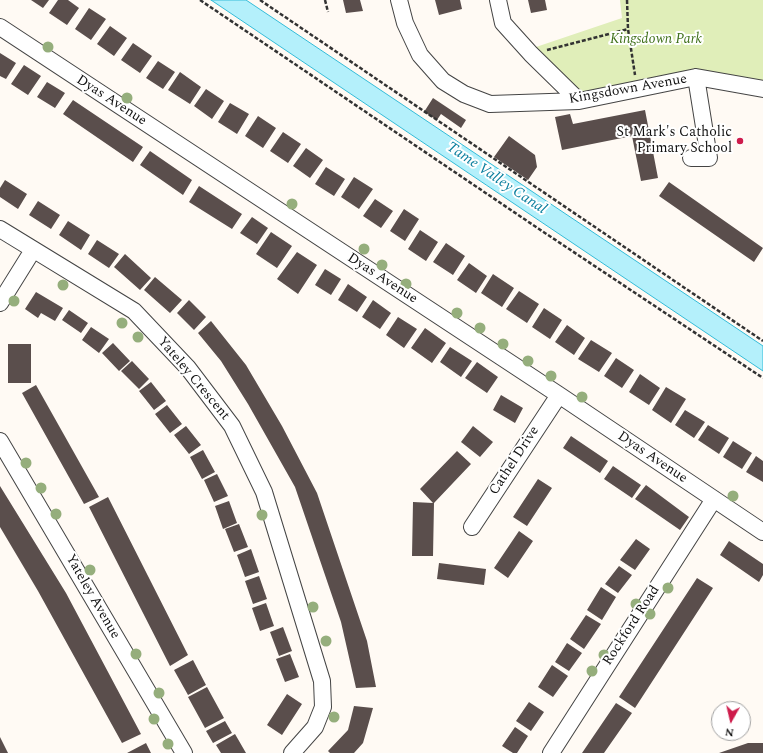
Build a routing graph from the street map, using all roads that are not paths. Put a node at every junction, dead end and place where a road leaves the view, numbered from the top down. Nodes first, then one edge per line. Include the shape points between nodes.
1 (400, 0) edge
2 (498, 0) edge
3 (0, 27) edge
4 (696, 77) junction
5 (763, 89) edge
6 (579, 101) junction
7 (691, 158) dead end
8 (0, 229) edge
9 (33, 250) junction
10 (0, 303) edge
11 (559, 395) junction
12 (0, 441) edge
13 (714, 499) junction
14 (472, 527) dead end
15 (763, 532) edge
16 (184, 753) edge
17 (292, 753) edge
18 (551, 753) edge

1 - 6 street, Kingsdown Avenue via 405,23 420,55 443,82 464,94 490,104
2 - 6 street via 504,23 531,54
3 - 11 street, Dyas Avenue
4 - 5 street, Kingsdown Avenue
4 - 6 street, Kingsdown Avenue
4 - 7 street, Kingsdown Avenue via 710,158
8 - 9 street, Yateley Crescent
9 - 10 street
9 - 17 street, Yateley Crescent via 134,311 188,368 232,426 264,492 322,681 323,707 315,727
11 - 13 street, Dyas Avenue
11 - 14 street, Cathel Drive
12 - 16 street, Yateley Avenue
13 - 15 street, Dyas Avenue
13 - 18 street, Rockford Road

